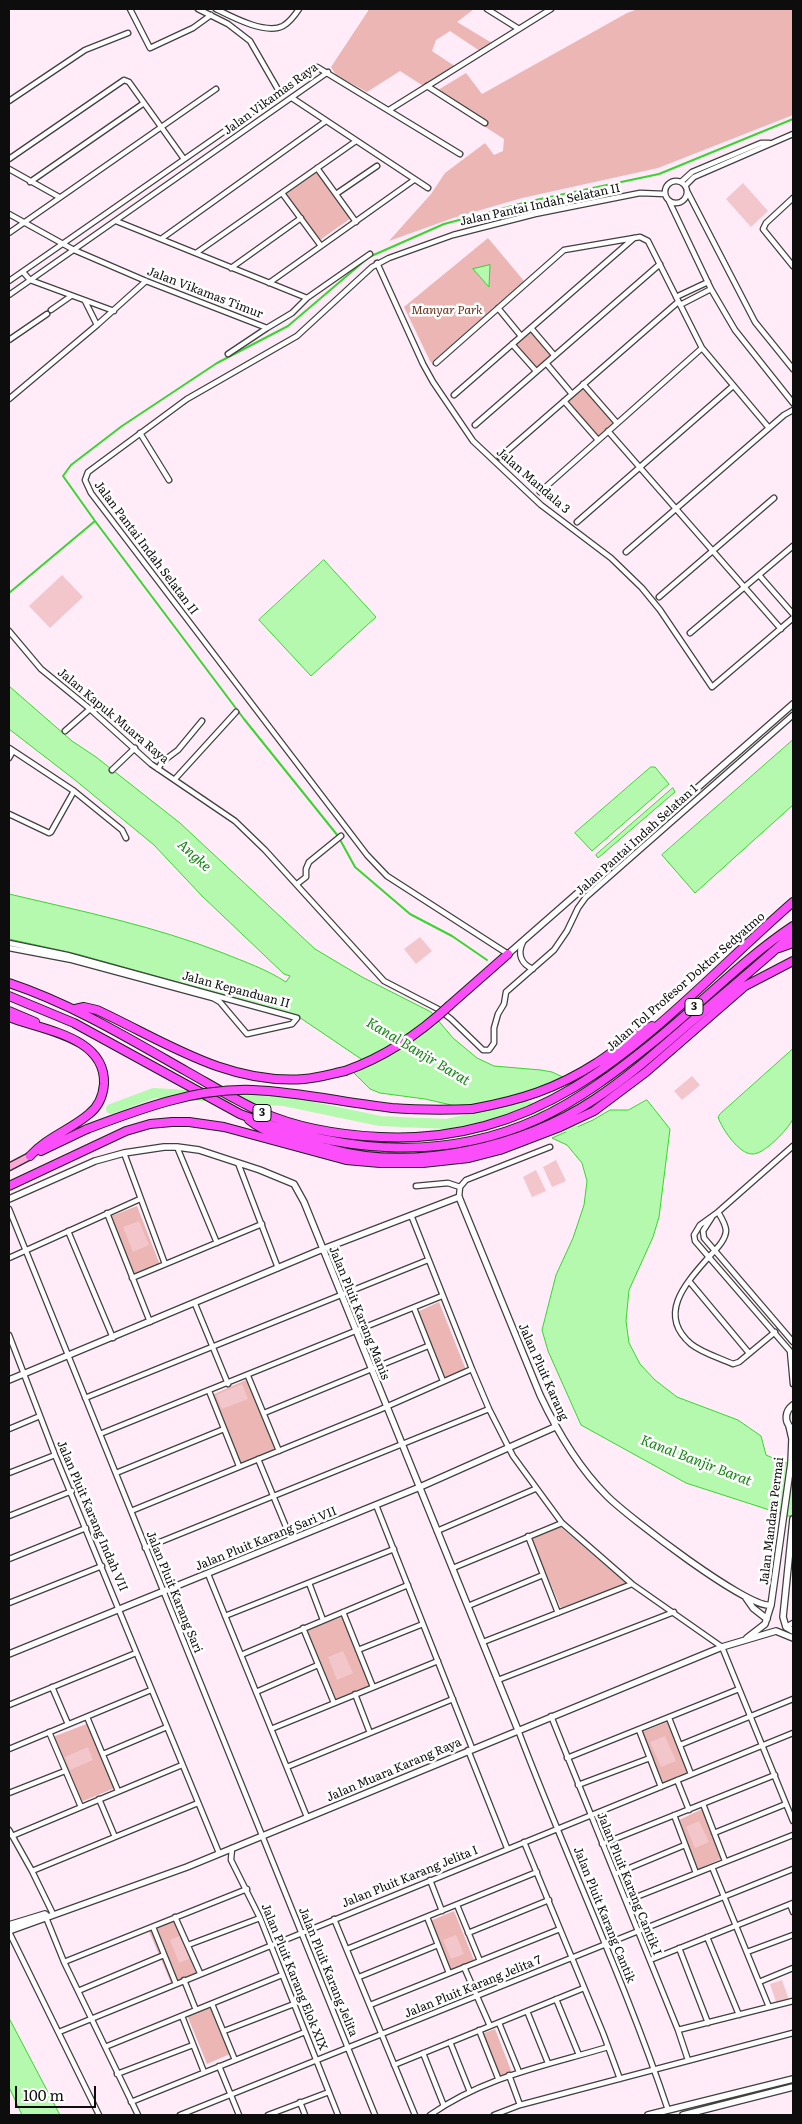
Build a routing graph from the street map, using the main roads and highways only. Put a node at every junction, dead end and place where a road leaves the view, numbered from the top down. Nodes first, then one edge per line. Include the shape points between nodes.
1 (793, 902) edge
2 (793, 926) edge
3 (793, 934) edge
4 (793, 943) edge
5 (775, 950) junction
6 (506, 953) road end
7 (793, 961) edge
8 (9, 983) edge
9 (9, 996) edge
10 (75, 1009) junction
11 (9, 1011) edge
12 (9, 1017) edge
13 (659, 1023) junction
14 (40, 1026) junction
15 (244, 1116) junction
16 (30, 1156) junction
17 (9, 1167) edge
18 (9, 1186) edge

1 - 13 highway, Jalan Tol Profesor Doktor Sedyatmo / 3
2 - 15 highway, Jalan Tol Profesor Doktor Sedyatmo / 3 via 652,1044 593,1088 537,1119 478,1139 438,1146 403,1147 342,1143 289,1131
3 - 5 highway, Jalan Tol Profesor Doktor Sedyatmo / 3
4 - 5 highway, Jalan Tol Profesor Doktor Sedyatmo / 3
5 - 15 highway, Jalan Tol Profesor Doktor Sedyatmo / 3 via 629,1075 594,1100 532,1130 475,1149 441,1156 370,1157 291,1139 258,1127
6 - 10 highway, bridge via 450,1006 393,1050 345,1071 303,1079 248,1076 184,1054 97,1010
7 - 18 highway via 745,986 614,1098 594,1111 500,1150 469,1158 380,1164 346,1160 224,1127 172,1122 126,1131
8 - 10 highway, Jalan Tol Profesor Doktor Sedyatmo / 3
9 - 15 highway, Jalan Tol Profesor Doktor Sedyatmo / 3 via 74,1023
10 - 13 highway, Jalan Tol Profesor Doktor Sedyatmo / 3 via 262,1112 336,1132 381,1137 421,1137 497,1123 555,1099 604,1069
11 - 14 highway
12 - 14 highway
13 - 16 highway, bridge via 555,1087 510,1102 440,1111 251,1090 210,1093 136,1111 87,1129
14 - 16 highway via 78,1042 93,1053 102,1070 104,1089 91,1113
16 - 17 main road

